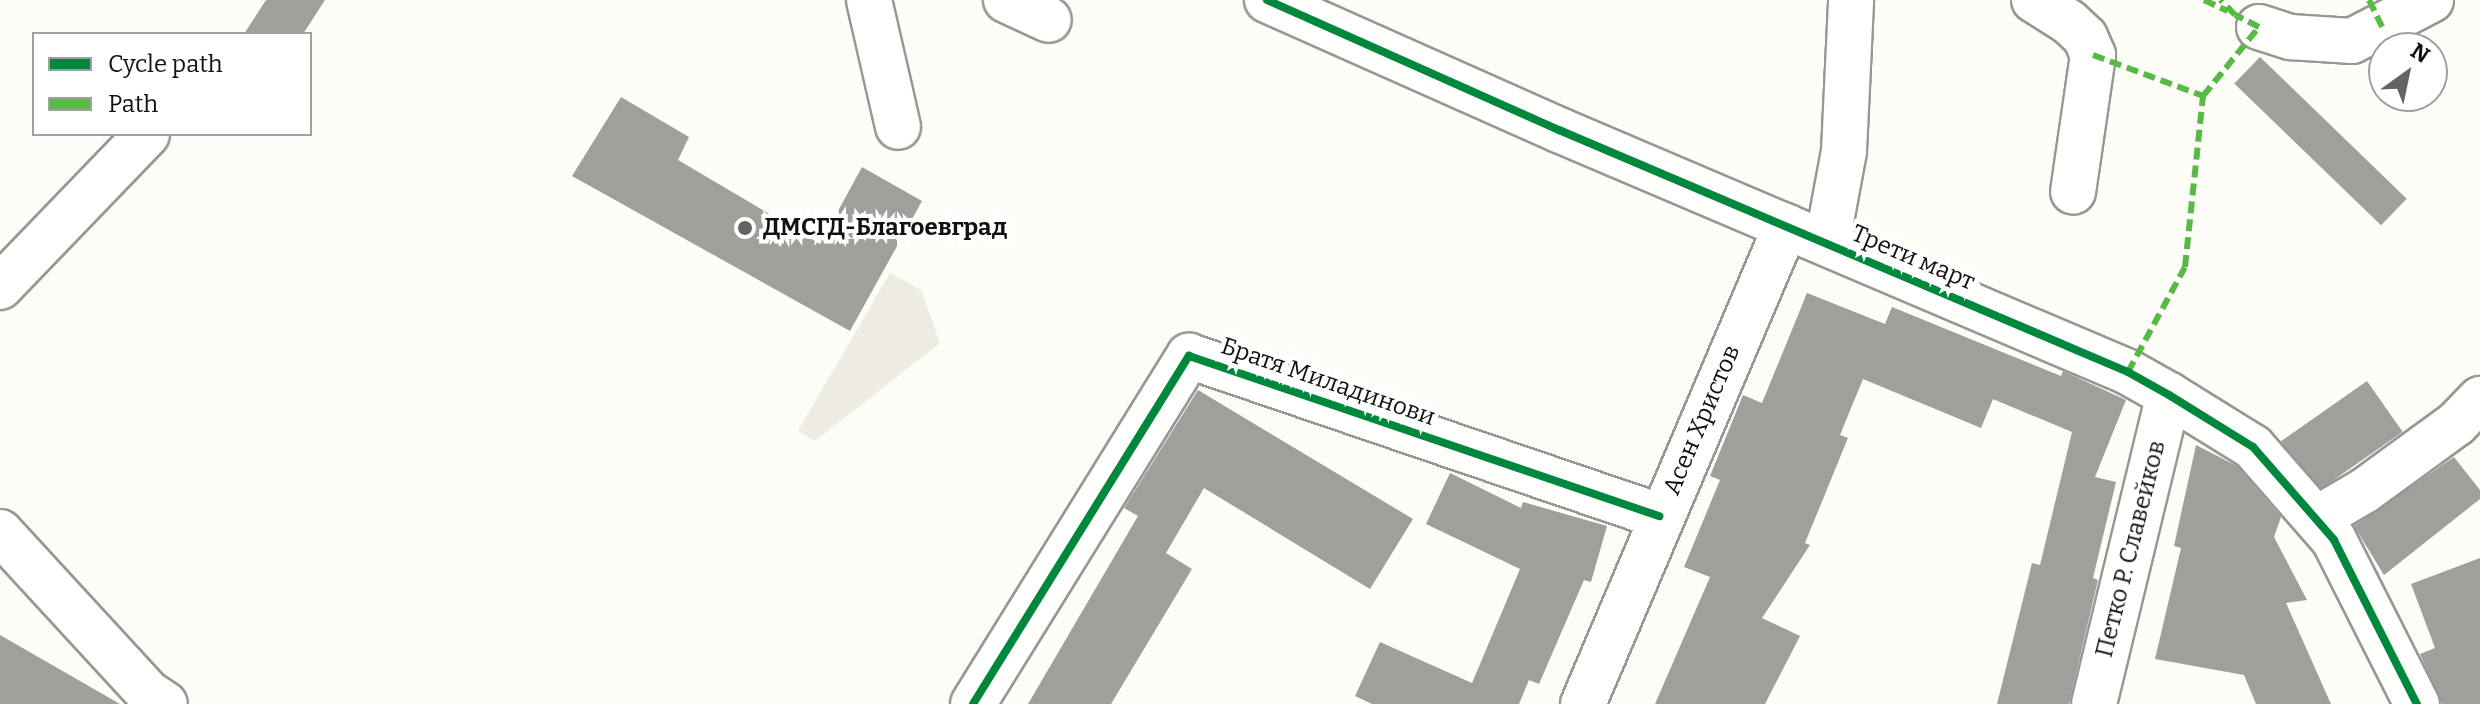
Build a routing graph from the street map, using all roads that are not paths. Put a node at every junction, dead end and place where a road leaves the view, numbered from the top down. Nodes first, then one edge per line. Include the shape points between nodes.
1 (869, 0) edge
2 (1006, 0) edge
3 (1267, 0) edge
4 (1851, 0) edge
5 (2034, 0) edge
6 (2431, 0) edge
7 (1049, 20) dead end
8 (2259, 27) dead end
9 (898, 127) dead end
10 (145, 136) edge
11 (2073, 192) dead end
12 (1786, 226) junction
13 (1827, 243) junction
14 (0, 287) edge
15 (2169, 395) junction
16 (2480, 399) edge
17 (1660, 516) junction
18 (2316, 519) junction
19 (0, 532) edge
20 (165, 704) edge
21 (973, 704) edge
22 (1583, 704) edge
23 (2094, 704) edge
24 (2417, 704) edge

1 - 9 street
2 - 7 street
3 - 12 street, Трети март
4 - 13 street via 1844,151
5 - 11 street via 2069,22 2085,37 2093,55
6 - 8 street via 2352,41 2290,37
10 - 14 street
12 - 13 street, Трети март
12 - 17 street, Асен Христов
13 - 15 street, Трети март via 2128,372
15 - 18 street, Трети март via 2253,447
15 - 23 street, Петко Р. Славейков
16 - 18 street via 2456,424
17 - 21 street, Братя Миладинови via 1189,356
17 - 22 street, Асен Христов
18 - 24 street, Трети март via 2334,540
19 - 20 street via 148,693

